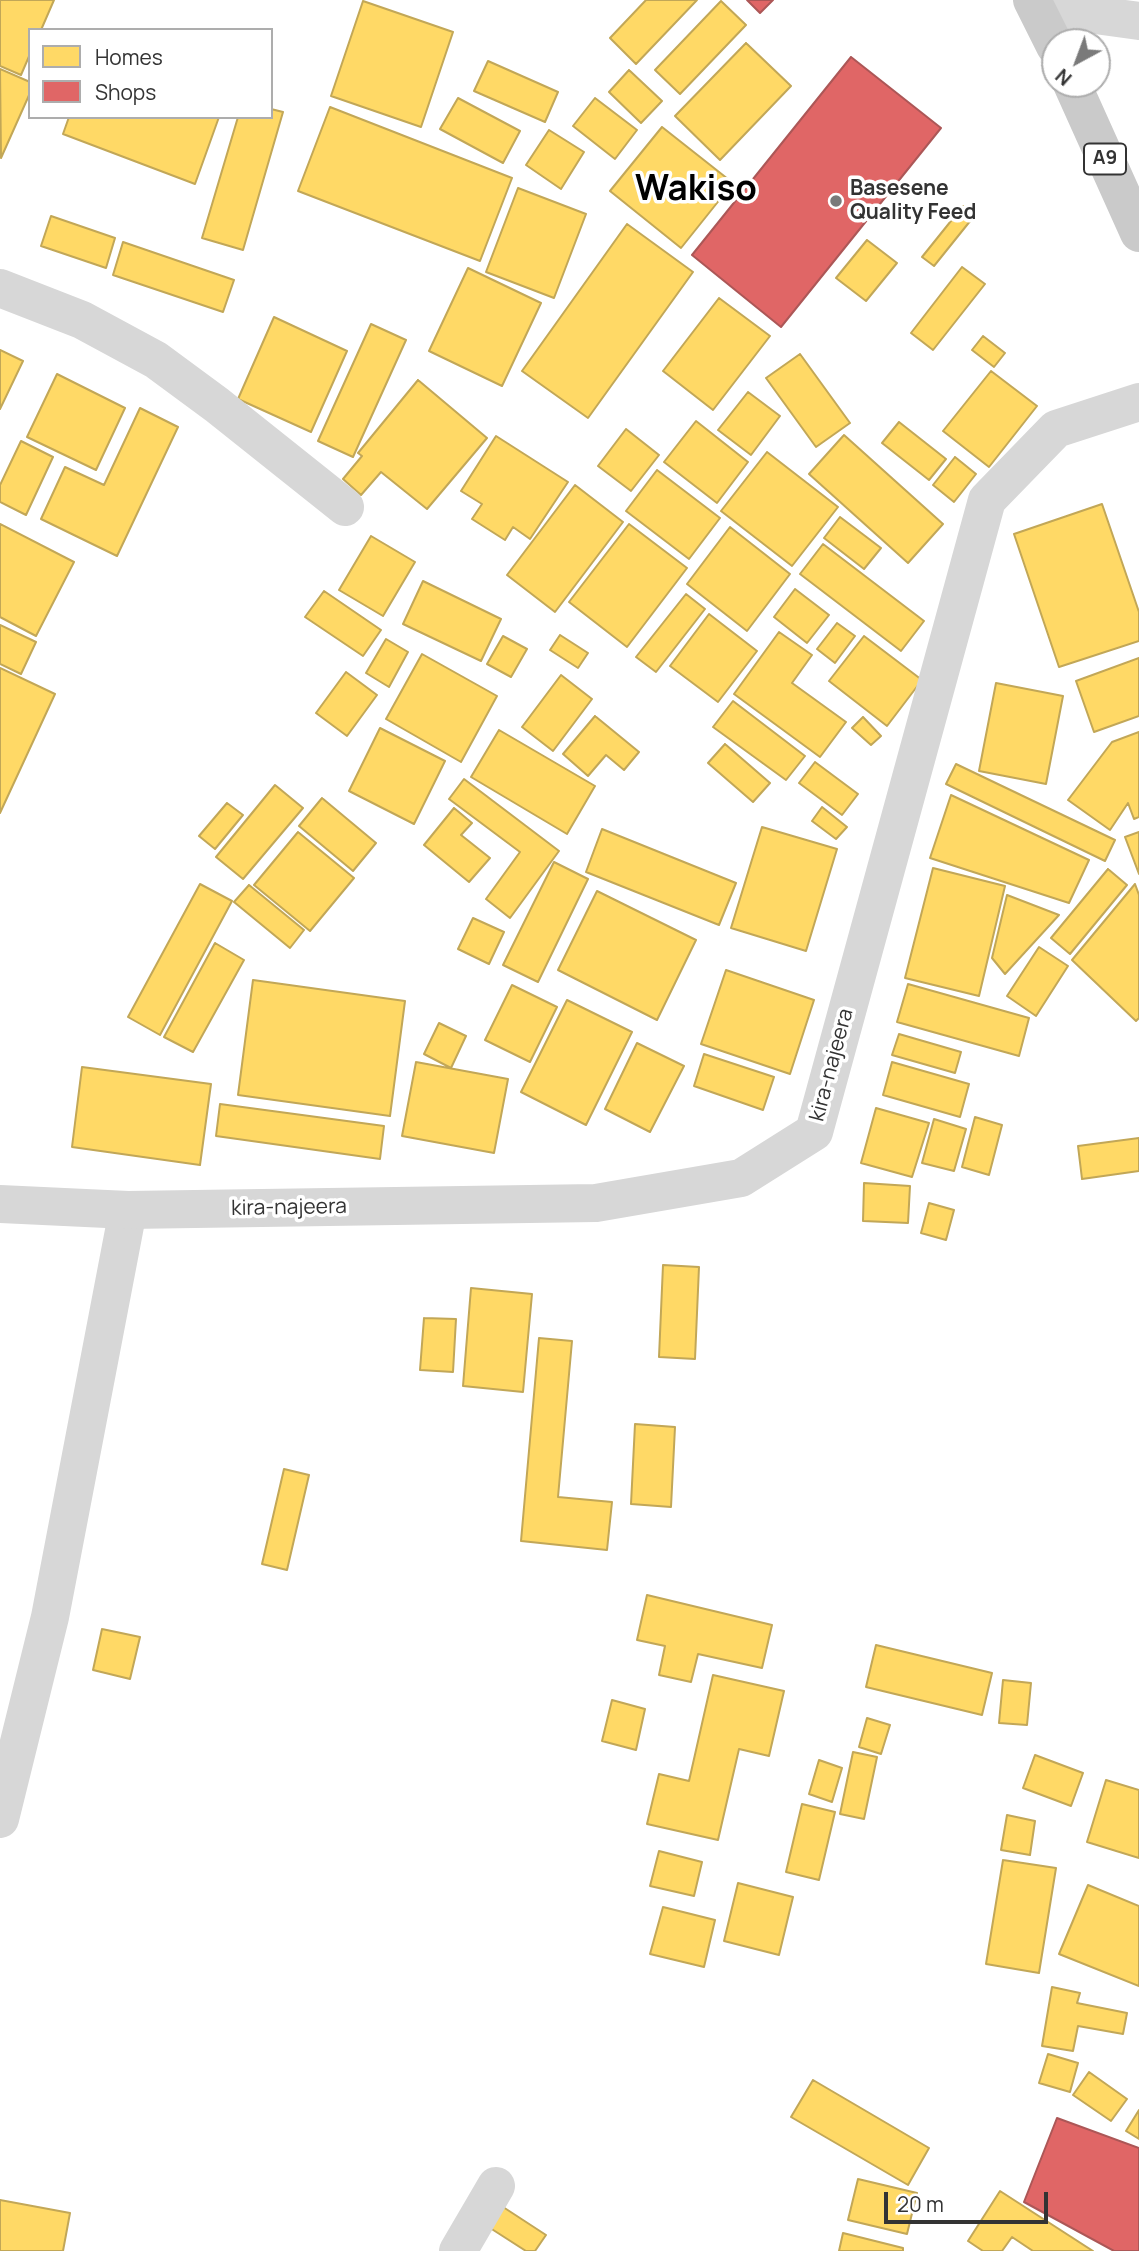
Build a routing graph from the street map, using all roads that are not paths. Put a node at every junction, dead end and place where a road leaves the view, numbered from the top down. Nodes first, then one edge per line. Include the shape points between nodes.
1 (1035, 4) edge
2 (1139, 21) edge
3 (1046, 28) edge
4 (1078, 98) edge
5 (1139, 233) edge
6 (0, 288) edge
7 (1139, 402) edge
8 (345, 507) dead end
9 (0, 1204) edge
10 (128, 1210) junction
11 (0, 1819) edge
12 (496, 2186) dead end
13 (458, 2251) edge

1 - 2 street
1 - 3 main road
4 - 5 main road, A9
6 - 8 street via 82,320 156,360
7 - 10 street, kira-najeera via 1056,429 987,500 814,1132 741,1178 596,1203
9 - 10 street, kira-najeera
10 - 11 street via 50,1617
12 - 13 street

